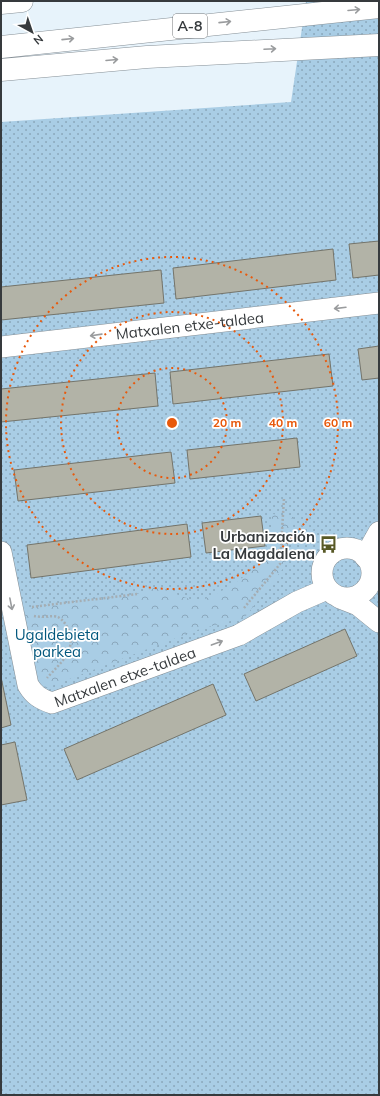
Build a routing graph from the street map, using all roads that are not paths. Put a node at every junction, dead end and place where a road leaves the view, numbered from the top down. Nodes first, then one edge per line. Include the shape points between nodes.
1 (22, 1) edge
2 (1, 3) edge
3 (379, 7) edge
4 (379, 45) edge
5 (1, 46) edge
6 (1, 70) edge
7 (379, 303) edge
8 (1, 347) edge
9 (379, 532) edge
10 (1, 552) edge
11 (366, 557) junction
12 (375, 588) edge
13 (334, 594) junction
14 (379, 622) edge

1 - 2 highway
5 -> 3 highway, A-8
6 -> 4 highway via 147,57
7 -> 8 street, Matxalen etxe-taldea
9 - 11 street
10 -> 13 street, Matxalen etxe-taldea via 28,685 40,699 52,702 239,634 297,602
11 - 12 street
11 - 13 street via 359,551 346,549 327,557 323,565 323,582
12 - 13 street via 355,597
13 - 14 street via 358,605

